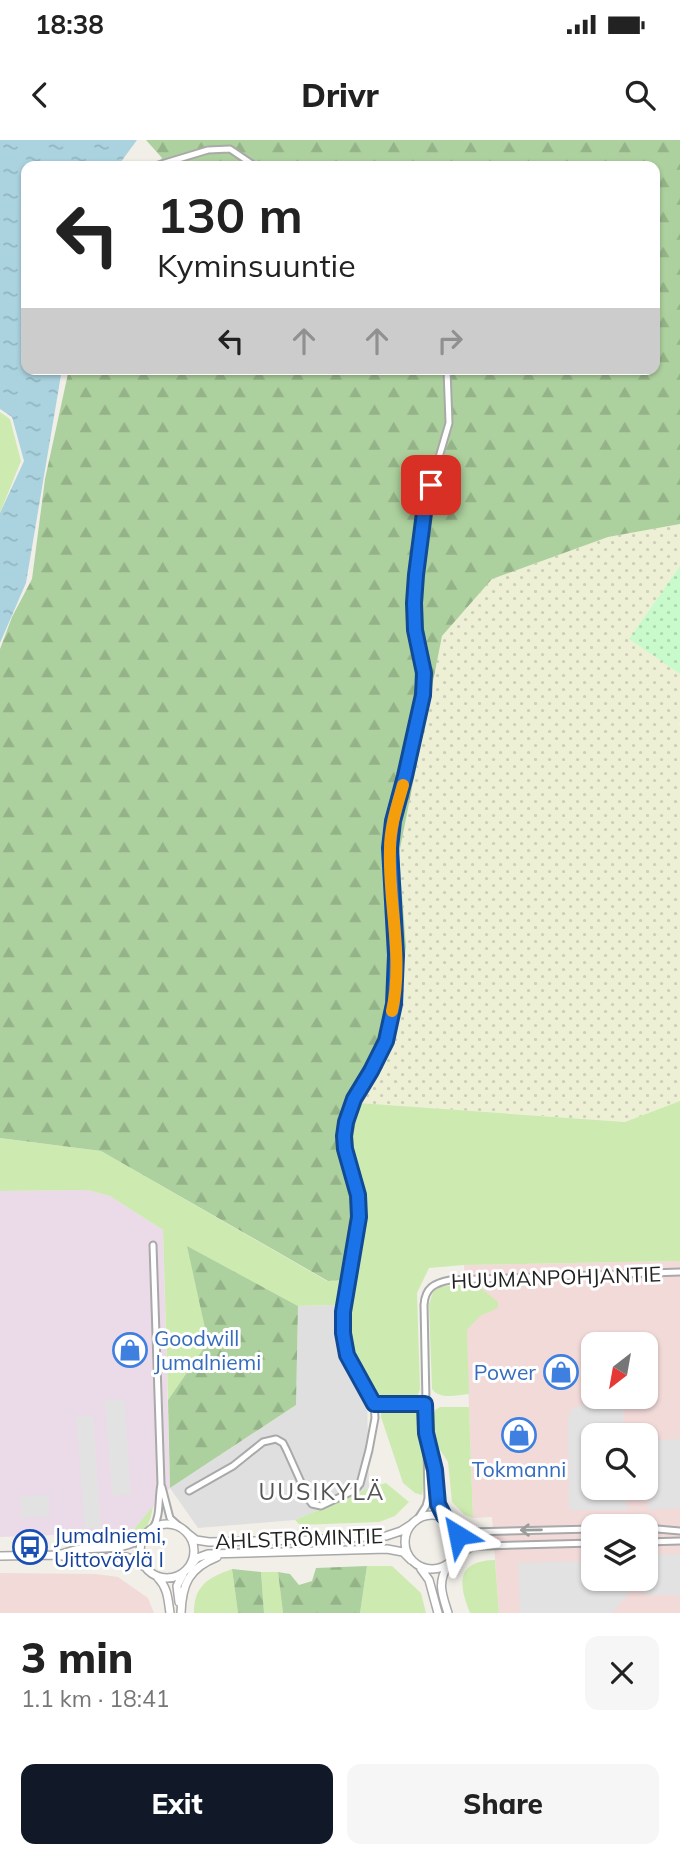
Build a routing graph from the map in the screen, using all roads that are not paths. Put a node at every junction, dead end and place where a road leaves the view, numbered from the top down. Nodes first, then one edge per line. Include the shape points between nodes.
1 (172, 161) edge
2 (248, 161) edge
3 (447, 375) edge
4 (153, 1245) dead end
5 (680, 1272) edge
6 (374, 1404) junction
7 (425, 1404) junction
8 (426, 1433) junction
9 (161, 1484) junction
10 (189, 1490) dead end
11 (419, 1517) junction
12 (448, 1520) junction
13 (411, 1524) junction
14 (454, 1526) junction
15 (180, 1527) junction
16 (153, 1528) junction
17 (581, 1529) edge
18 (658, 1529) edge
19 (680, 1531) edge
20 (187, 1533) junction
21 (146, 1534) junction
22 (680, 1541) edge
23 (658, 1542) edge
24 (581, 1543) edge
25 (226, 1554) junction
26 (58, 1555) junction
27 (0, 1556) edge
28 (454, 1558) junction
29 (415, 1563) junction
30 (448, 1565) junction
31 (187, 1569) junction
32 (148, 1570) junction
33 (170, 1613) edge
34 (181, 1613) edge
35 (438, 1613) edge
36 (448, 1613) edge

1 - 2 street via 230,149
3 - 6 street via 449,423 425,505 416,575 415,630 423,695 390,848 394,1004 386,1041 354,1099 344,1136 359,1217 343,1333 347,1355
4 - 9 street
5 - 7 street, HUUMANPOHJANTIE via 450,1280 433,1285 425,1296
6 - 7 street
6 - 10 street via 362,1479 355,1490 321,1506 312,1504 283,1443 276,1439 263,1442 233,1466
7 - 8 street
8 - 11 street via 428,1498
8 - 12 street via 438,1504
9 - 15 street via 170,1518
9 - 16 street
11 - 12 street
11 - 13 street
12 - 14 street
13 - 20 street, AHLSTRÖMINTIE via 387,1536 307,1540 209,1542
13 - 29 street via 405,1544
17 -> 14 street via 470,1532
14 - 28 street via 460,1544
15 - 16 street
15 - 20 street
16 - 21 street
18 - 19 street
20 - 31 street via 194,1550
21 - 26 street via 126,1546
21 - 32 street via 140,1551
22 - 23 street
24 - 28 street via 479,1546
25 - 29 street, AHLSTRÖMINTIE via 390,1549 403,1552
25 - 31 street, AHLSTRÖMINTIE via 201,1556
25 - 34 street via 191,1573
26 - 27 street
26 - 32 street via 126,1557
28 - 30 street
29 - 30 street via 427,1569
29 - 35 street via 429,1580
30 - 36 street via 440,1584
31 - 32 street via 168,1578
31 - 34 street via 177,1586
32 - 33 street via 165,1587

